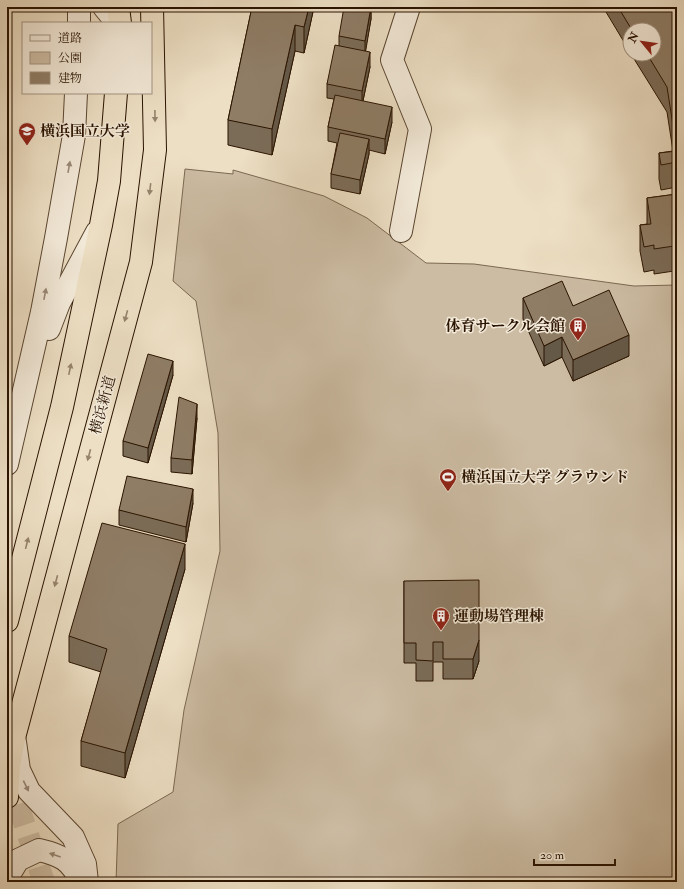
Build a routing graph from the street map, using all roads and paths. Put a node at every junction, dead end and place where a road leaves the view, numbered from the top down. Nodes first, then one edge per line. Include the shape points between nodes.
1 (79, 7) edge
2 (104, 7) edge
3 (118, 7) edge
4 (152, 7) edge
5 (409, 7) edge
6 (79, 22) edge
7 (118, 22) edge
8 (119, 22) edge
9 (76, 94) edge
10 (116, 94) edge
11 (101, 224) junction
12 (401, 231) dead end
13 (22, 401) junction
14 (7, 464) edge
15 (7, 621) edge
16 (11, 742) edge
17 (7, 797) edge
18 (7, 878) edge
19 (81, 882) edge
20 (87, 882) edge

1 - 6 street
2 - 7 street
3 - 8 highway
4 -> 16 highway, 横浜新道 via 155,150 141,262
5 - 12 street via 392,60 420,129
13 -> 9 street via 42,312 74,136
10 - 11 highway via 109,180
11 - 13 street via 59,303
15 -> 11 highway via 62,407
13 - 14 street
16 - 17 highway, 横浜新道
16 -> 20 street via 19,770 29,791 73,837 85,864
19 -> 18 street via 77,873 60,855 38,850 18,860

